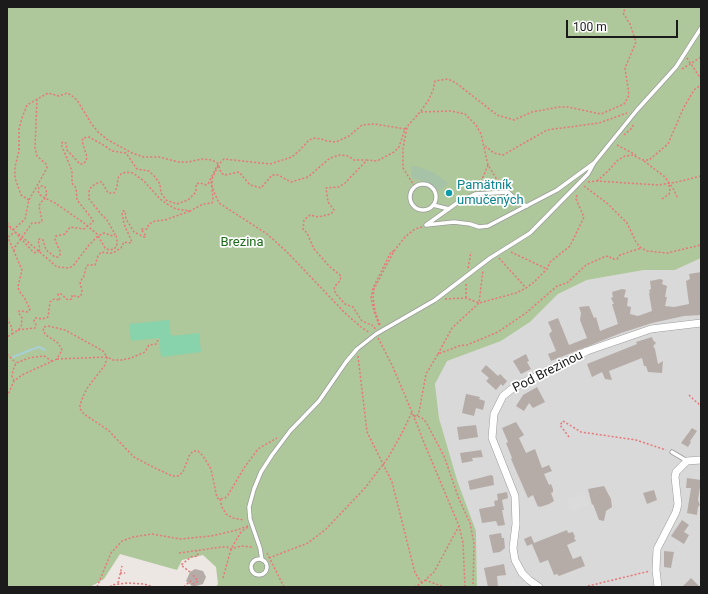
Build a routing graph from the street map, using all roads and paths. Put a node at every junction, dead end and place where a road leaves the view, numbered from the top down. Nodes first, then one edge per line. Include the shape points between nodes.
1 (626, 7) edge
2 (701, 28) edge
3 (701, 57) edge
4 (701, 79) edge
5 (701, 85) edge
6 (37, 100) junction
7 (637, 110) junction
8 (420, 112) junction
9 (406, 128) junction
10 (611, 142) junction
11 (484, 146) junction
12 (367, 160) junction
13 (643, 160) junction
14 (594, 163) junction
15 (219, 164) junction
16 (488, 165) junction
17 (701, 176) edge
18 (211, 178) junction
19 (580, 183) junction
20 (669, 183) junction
21 (577, 186) junction
22 (415, 187) junction
23 (508, 192) junction
24 (475, 194) junction
25 (45, 198) junction
26 (662, 199) dead end
27 (678, 199) dead end
28 (29, 200) junction
29 (433, 205) junction
30 (526, 206) junction
31 (449, 208) junction
32 (190, 211) junction
33 (7, 223) edge
34 (426, 225) junction
35 (7, 226) edge
36 (88, 227) junction
37 (13, 230) junction
38 (15, 232) junction
39 (115, 234) junction
40 (98, 236) junction
41 (22, 238) junction
42 (701, 245) edge
43 (641, 248) junction
44 (14, 251) junction
45 (38, 251) junction
46 (394, 251) junction
47 (471, 252) dead end
48 (502, 252) junction
49 (496, 255) junction
50 (484, 264) junction
51 (547, 269) junction
52 (467, 277) junction
53 (526, 288) junction
54 (441, 295) junction
55 (466, 298) junction
56 (479, 303) junction
57 (7, 318) edge
58 (701, 322) edge
59 (380, 324) dead end
60 (18, 330) junction
61 (382, 330) junction
62 (12, 334) junction
63 (376, 334) junction
64 (7, 337) edge
65 (158, 340) dead end
66 (357, 349) junction
67 (7, 354) edge
68 (438, 354) junction
69 (107, 357) junction
70 (57, 358) junction
71 (52, 361) junction
72 (16, 363) junction
73 (14, 382) junction
74 (688, 395) dead end
75 (7, 397) edge
76 (701, 407) edge
77 (412, 412) junction
78 (414, 416) junction
79 (417, 416) junction
80 (569, 436) dead end
81 (278, 438) dead end
82 (672, 452) joint
83 (701, 460) edge
84 (687, 461) junction
85 (383, 464) junction
86 (220, 499) junction
87 (250, 519) junction
88 (251, 524) junction
89 (459, 526) junction
90 (260, 548) junction
91 (231, 549) junction
92 (197, 551) junction
93 (179, 553) dead end
94 (262, 560) junction
95 (122, 566) dead end
96 (656, 570) junction
97 (190, 572) dead end
98 (120, 573) junction
99 (125, 573) dead end
100 (192, 574) dead end
101 (223, 578) dead end
102 (425, 580) junction
103 (118, 583) dead end
104 (422, 583) junction
105 (536, 586) edge
106 (97, 587) edge
107 (110, 587) edge
108 (119, 587) edge
109 (126, 587) edge
110 (152, 587) edge
111 (184, 587) edge
112 (284, 587) edge
113 (414, 587) edge
114 (444, 587) edge
115 (465, 587) edge
116 (473, 587) edge
117 (584, 587) edge
118 (658, 587) edge

1 - 8 path via 623,13 636,42 625,68 629,95 624,104 613,110 601,114 559,107 532,112 514,120 497,115 448,79 435,82 428,101
2 - 7 lane via 676,67
3 - 4 path via 691,64
5 - 13 path via 694,90 683,109 668,144 649,160
6 - 15 path via 48,93 59,96 67,93 71,95 98,132 132,154 179,162 212,160
6 - 28 path via 37,156 47,168
6 - 28 path via 27,105 22,118 15,167 17,186 21,195
7 - 10 lane
7 - 11 path via 599,124 547,130 503,155 494,153
8 - 9 path
8 - 11 path via 451,110 465,114 476,125
9 - 12 path via 394,152 377,161
9 - 15 path via 362,125 336,142 315,138 309,140 292,157 270,164 224,159
9 - 22 path via 404,168
10 - 13 path
10 - 14 lane
11 - 16 path
12 - 15 path via 354,160 340,155 326,161 308,176 291,182 278,175 272,175 261,188 250,185 239,172 225,175 221,173
12 - 63 path via 345,183 339,187 326,188 328,202 334,210 324,216 310,215 304,220 303,229 314,249 341,276 334,290 337,295 345,304 353,307 362,321 374,326
13 - 20 path via 660,172
13 - 20 path via 635,156 625,156 597,181
14 - 19 lane
14 - 30 lane via 556,190
15 - 18 path
15 - 63 path via 212,179 219,203 267,234 345,313 361,327
16 - 23 path
16 - 24 path
17 - 20 path
18 - 32 path via 212,203 203,204
18 - 36 path via 206,185 196,184 196,192 188,200 174,204 166,200 161,193 160,184 155,177 149,171 137,169 126,153 112,151 89,137 83,138 87,157 86,161 80,164 63,142 62,150 70,166 77,200 93,220
19 - 21 lane
19 - 43 path via 628,223
20 - 26 path via 670,192
20 - 27 path
21 - 48 lane via 530,233
21 - 51 path via 576,199 584,217 570,246 550,262
22 - 29 lane via 421,184 432,187 436,194
22 - 29 lane via 410,197 415,206 425,210
23 - 24 lane
23 - 30 lane
24 - 31 lane
25 - 25 path via 40,195 39,187 45,187
25 - 36 path
25 - 41 path via 39,206 42,221 32,223
28 - 37 path via 25,219
29 - 31 lane
30 - 34 lane via 488,226 479,227 454,222
31 - 34 lane
32 - 39 path via 167,204 140,177 126,172 118,178 114,193 108,193 102,182 92,186 90,191 89,199
32 - 60 path via 149,224 146,229 141,229 146,236 144,237 134,232 123,211 124,224 132,242 124,242 122,248 111,253 102,252 95,265 86,267 80,282 81,296 72,295 72,299 68,300 62,294 58,294 60,300 54,299 50,302 48,317 35,318 34,328
33 - 37 path
34 - 46 path via 410,232
35 - 37 path
36 - 40 path
36 - 45 path via 70,227 65,234 56,236 60,252 58,257 46,250 40,238
37 - 38 path
38 - 41 path
38 - 44 path via 9,236
39 - 40 path via 113,236 104,233
39 - 40 path via 117,246 110,250 105,248
40 - 45 path via 69,268 57,267
41 - 44 path
41 - 45 path
41 - 45 path via 33,252
42 - 43 path via 667,253
43 - 68 path via 620,255 617,259 609,256 586,265 567,283 557,286 526,313 498,332
44 - 60 path via 22,270 19,291 30,309 28,312 18,312 22,318
46 - 59 path via 374,289 375,311
46 - 61 path via 391,252 372,288 374,311
47 - 52 path
48 - 49 lane
48 - 51 path via 513,252
49 - 50 lane
49 - 53 path
50 - 52 lane
50 - 56 path
51 - 53 path
52 - 54 lane
52 - 55 path
53 - 56 path
54 - 55 path via 447,299
54 - 61 lane
55 - 56 path
56 - 68 path via 452,328
57 - 62 path
58 - 105 street, Pod Brezinou via 651,329 587,351 513,388 503,396 494,414 492,438 516,496 515,560 522,573
60 - 62 path
61 - 63 lane
62 - 64 path
63 - 66 lane
63 - 77 path
65 - 69 path via 145,352 131,358 113,360
66 - 85 path via 368,432
66 - 87 lane via 319,401 284,439 265,466 251,496
67 - 72 path
68 - 79 path via 426,374 420,412
69 - 70 path
69 - 70 path via 103,351 65,330 44,327 46,335 62,350
69 - 86 path via 105,365 84,394 80,409 108,430 134,457 172,476 178,476 183,472 189,456 193,451 198,451 211,469 216,494
70 - 71 path
71 - 72 path via 44,356
71 - 73 path via 22,375
72 - 73 path via 12,376
73 - 75 path
74 - 76 path
77 - 78 path
77 - 85 path
78 - 79 path
78 - 89 path
79 - 116 path via 426,422 444,456 470,523 474,543
80 - 82 path via 560,425 563,421 581,432 636,440
81 - 86 path via 258,449 228,495
82 - 84 lane
83 - 84 street
84 - 96 street via 676,472 678,504 657,549
85 - 104 path via 392,482 415,573
85 - 112 path via 365,488 317,537 269,558
86 - 87 path via 226,514 242,520
87 - 88 lane
88 - 90 lane
88 - 91 path via 241,532
88 - 106 path via 211,536 180,539 152,534 122,541 111,553
89 - 102 path via 434,572
89 - 115 path via 463,544
90 - 91 path via 241,546
90 - 94 lane
91 - 92 path via 222,547
91 - 101 path
92 - 93 path
92 - 97 path via 198,556 191,557 181,565
94 - 94 lane via 251,563 252,572 257,575 263,574 266,569 266,564
95 - 98 path
96 - 117 path
96 - 118 street
98 - 99 path
98 - 103 path
100 - 111 path via 198,581 194,584 190,581
102 - 104 path
102 - 114 path
104 - 113 path
107 - 110 path via 128,583
108 - 109 path

